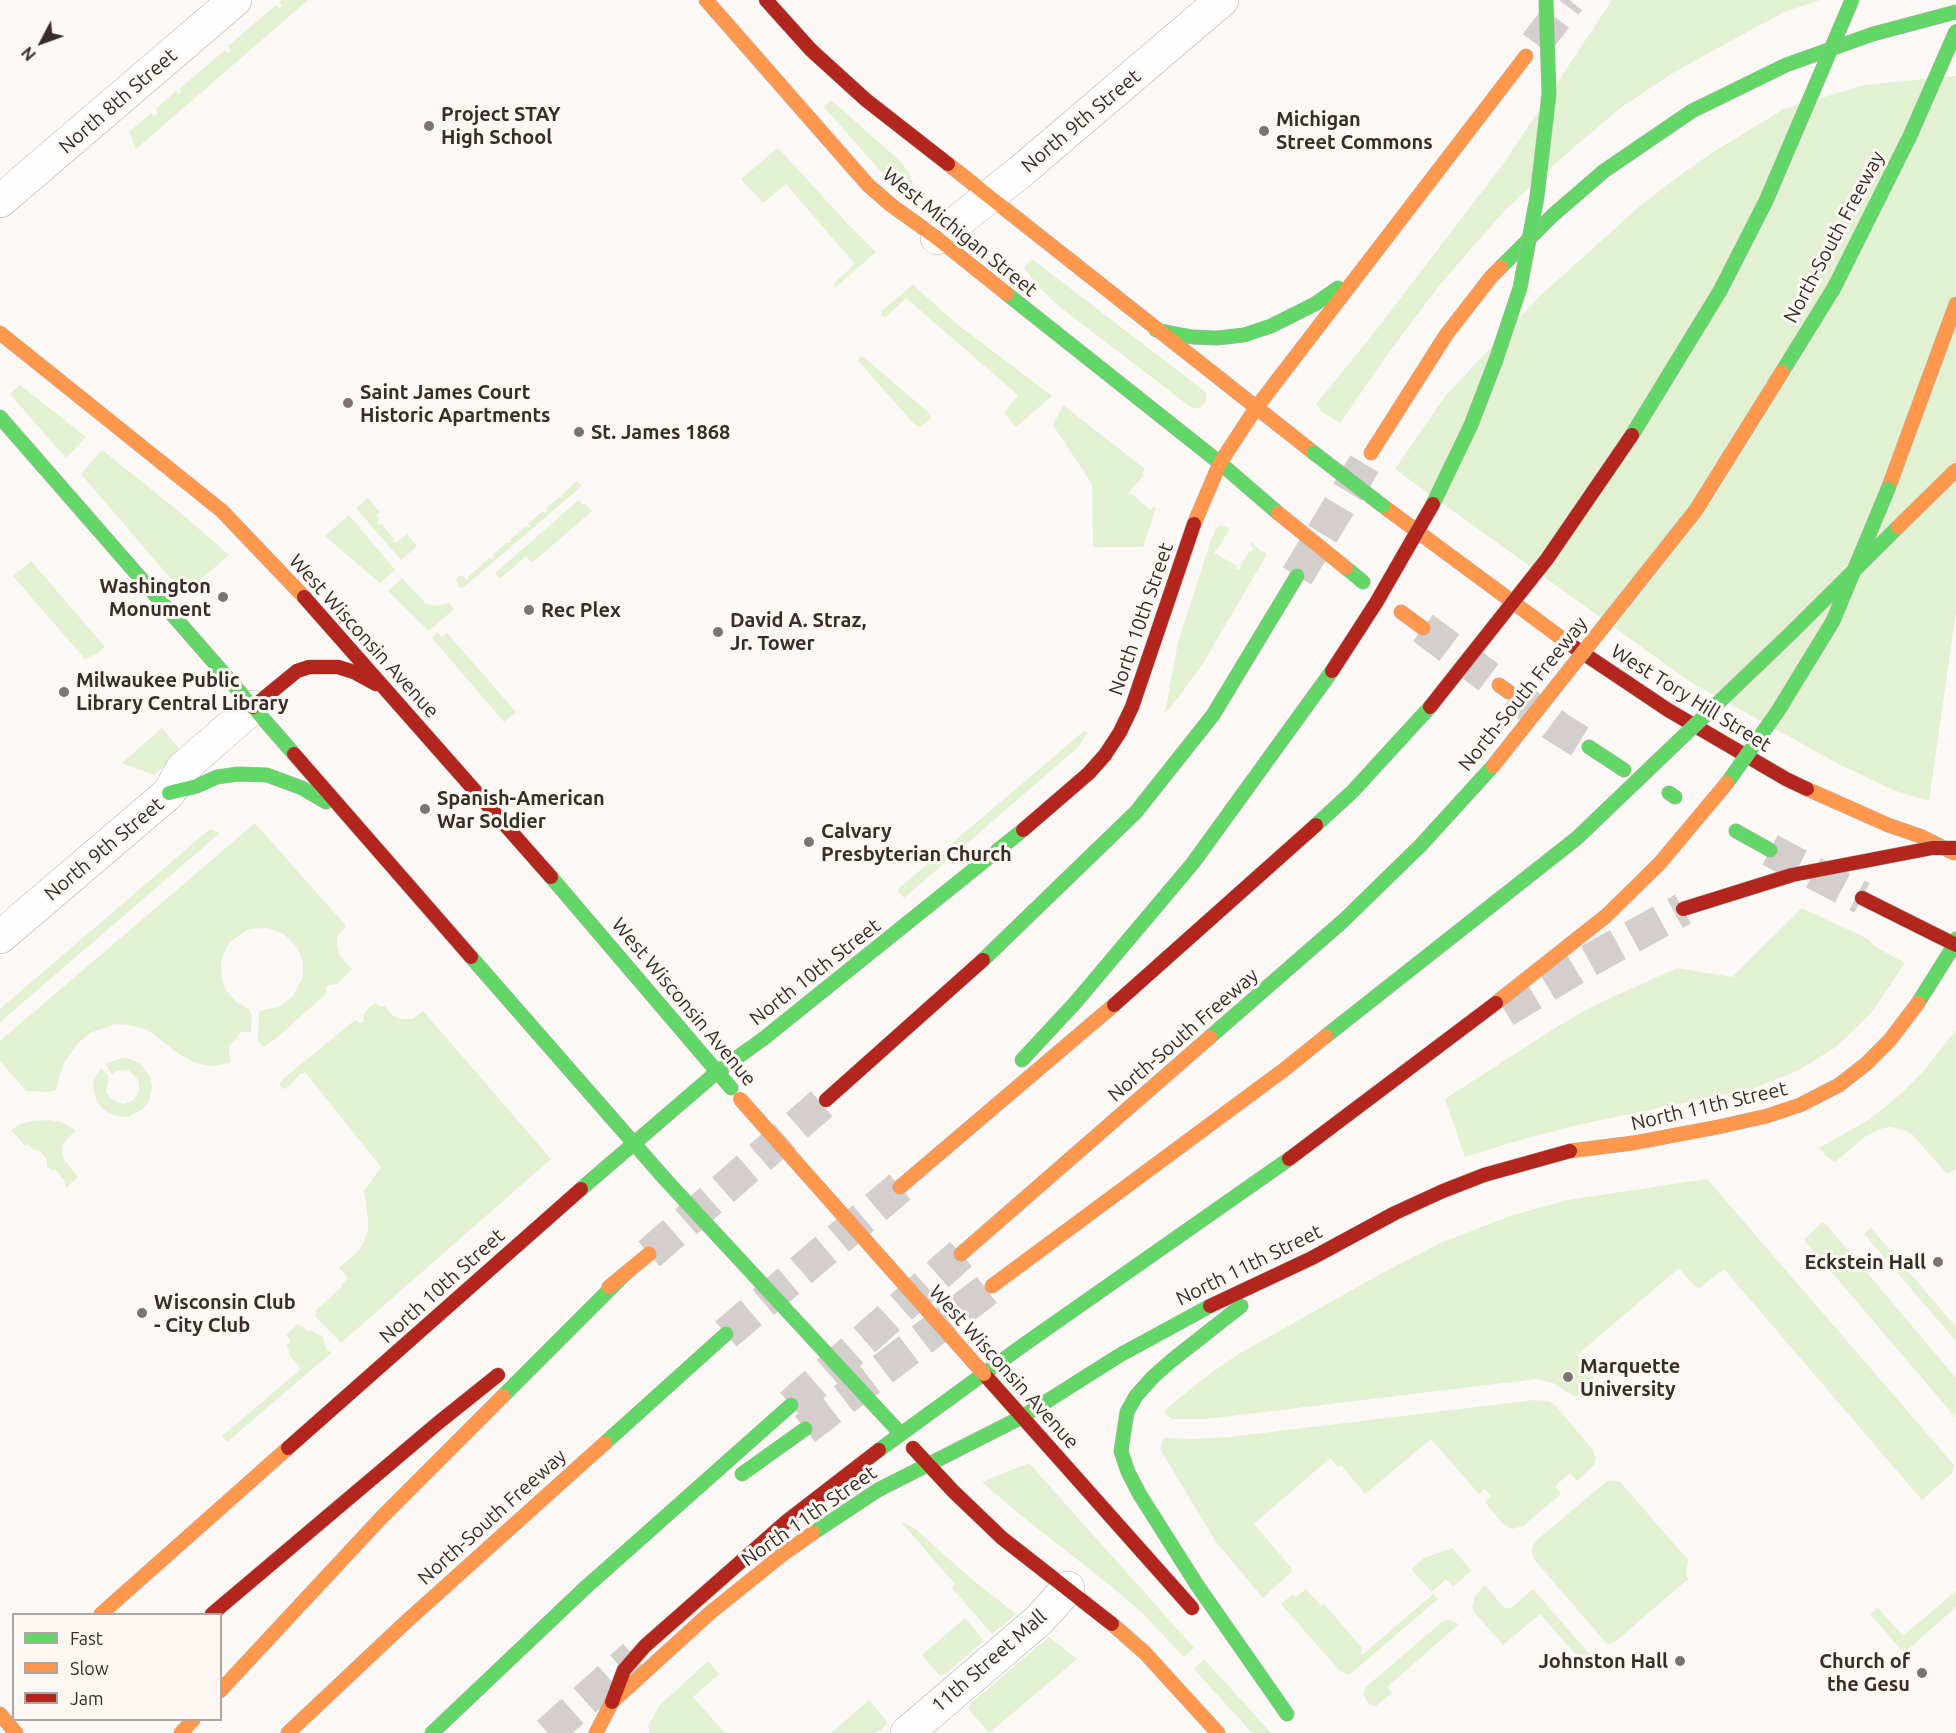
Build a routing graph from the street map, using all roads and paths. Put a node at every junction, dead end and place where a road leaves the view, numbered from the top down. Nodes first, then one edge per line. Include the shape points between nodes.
1 (235, 0) edge
2 (766, 0) edge
3 (1222, 0) edge
4 (1546, 0) edge
5 (1851, 0) edge
6 (718, 4) edge
7 (1956, 12) edge
8 (1956, 31) edge
9 (1526, 56) tunnel mouth
10 (989, 198) junction
11 (0, 201) edge
12 (937, 238) junction
13 (1359, 273) junction
14 (1956, 304) edge
15 (1156, 330) junction
16 (0, 333) edge
17 (1256, 408) junction
18 (0, 417) edge
19 (1371, 453) tunnel mouth
20 (1220, 463) junction
21 (1956, 470) edge
22 (1297, 576) tunnel mouth
23 (1363, 582) dead end
24 (1401, 612) dead end
25 (1423, 628) tunnel mouth
26 (400, 704) junction
27 (253, 707) junction
28 (1589, 747) tunnel mouth
29 (1624, 770) dead end
30 (170, 793) junction
31 (352, 821) junction
32 (1736, 831) dead end
33 (1956, 848) edge
34 (1770, 850) tunnel mouth
35 (1956, 854) edge
36 (1862, 898) tunnel mouth
37 (1683, 909) tunnel mouth
38 (0, 937) edge
39 (1956, 943) edge
40 (1015, 1067) dead end
41 (717, 1072) junction
42 (993, 1091) dead end
43 (826, 1100) tunnel mouth
44 (633, 1144) junction
45 (649, 1254) tunnel mouth
46 (961, 1254) tunnel mouth
47 (1312, 1258) junction
48 (626, 1273) junction
49 (992, 1286) tunnel mouth
50 (726, 1334) tunnel mouth
51 (528, 1352) dead end
52 (510, 1366) dead end
53 (984, 1374) junction
54 (791, 1405) tunnel mouth
55 (1022, 1417) junction
56 (804, 1429) tunnel mouth
57 (901, 1434) junction
58 (927, 1463) junction
59 (728, 1484) dead end
60 (700, 1505) dead end
61 (585, 1588) junction
62 (1068, 1588) junction
63 (102, 1613) edge
64 (213, 1613) edge
65 (222, 1688) edge
66 (612, 1702) junction
67 (0, 1714) edge
68 (1287, 1714) junction
69 (191, 1721) edge
70 (1298, 1727) dead end
71 (16, 1733) edge
72 (181, 1733) edge
73 (288, 1733) edge
74 (432, 1733) edge
75 (596, 1733) edge
76 (907, 1733) edge
77 (1218, 1733) edge

1 - 11 street, North 8th Street
2 - 10 main road via 811,50 858,92
3 - 10 street, North 9th Street
4 - 40 main road, bridge via 1549,94 1537,197 1520,288 1492,371 1448,476 1376,603 1332,671 1193,863 1075,1003
5 - 42 main road, bridge via 1767,201 1720,291 1631,437 1547,559 1430,707 1353,791 1278,861 900,1187
6 - 12 main road, West Michigan Street via 868,185
7 - 19 main road via 1873,34 1786,65 1692,111 1604,171 1491,277 1446,335
8 - 46 main road, North-South Freeway, bridge via 1910,136 1834,288 1696,510 1493,766 1421,845 1343,921
9 - 13 main road, North 10th Street
10 - 12 street, North 9th Street
10 - 15 main road
12 - 20 main road, West Michigan Street
13 - 15 main road via 1315,304 1244,335 1192,337
13 - 17 main road, North 10th Street
14 - 53 main road, bridge via 1882,504 1833,621 1778,711 1717,796 1660,863 1606,916 1480,1016 1289,1159
15 - 17 main road
16 - 26 main road, West Wisconsin Avenue via 222,511
17 - 20 main road, North 10th Street
17 - 35 main road, West Tory Hill Street, bridge via 1567,643 1668,710 1795,783
18 - 27 main road
20 - 23 main road, bridge
20 - 41 main road, North 10th Street via 1198,513 1132,707 1105,755 1053,807 883,945
21 - 49 main road, bridge via 1577,838 1285,1069
22 - 43 main road via 1213,716 1136,812 995,949
24 - 25 main road
26 - 27 main road via 369,680 325,666 297,671
26 - 41 main road, West Wisconsin Avenue
27 - 30 street, North 9th Street via 182,769
27 - 31 main road
28 - 29 main road
30 - 31 main road via 217,777 267,775 302,788
30 - 38 street, North 9th Street
31 - 44 main road
32 - 34 main road
33 - 37 main road, bridge via 1792,875
36 - 39 main road
39 - 47 main road, North 11th Street via 1890,1040 1839,1084 1800,1105 1718,1127 1575,1150 1484,1175 1395,1213
41 - 44 main road, North 10th Street
41 - 53 main road, West Wisconsin Avenue, bridge
44 - 57 main road, bridge
44 - 63 main road, North 10th Street
45 - 48 main road
47 - 55 main road, North 11th Street via 1194,1313
47 - 68 main road via 1240,1307 1153,1377 1127,1412 1121,1451 1140,1495
48 - 51 main road
48 - 65 main road via 381,1518
50 - 73 main road, North-South Freeway via 415,1613
52 - 64 main road
53 - 55 main road, West Wisconsin Avenue
53 - 57 main road
54 - 61 main road
55 - 58 main road, North 11th Street
55 - 68 main road, West Wisconsin Avenue
56 - 59 main road
57 - 58 main road
57 - 66 main road via 787,1521 645,1646 624,1670
58 - 62 main road via 1002,1538
58 - 66 main road, North 11th Street via 878,1490 782,1555 711,1612
60 - 61 main road
61 - 74 main road
62 - 76 street, 11th Street Mall via 1039,1620
62 - 77 main road via 1144,1653
66 - 75 main road, North 11th Street
67 - 71 main road
68 - 70 main road, West Wisconsin Avenue
69 - 72 main road

